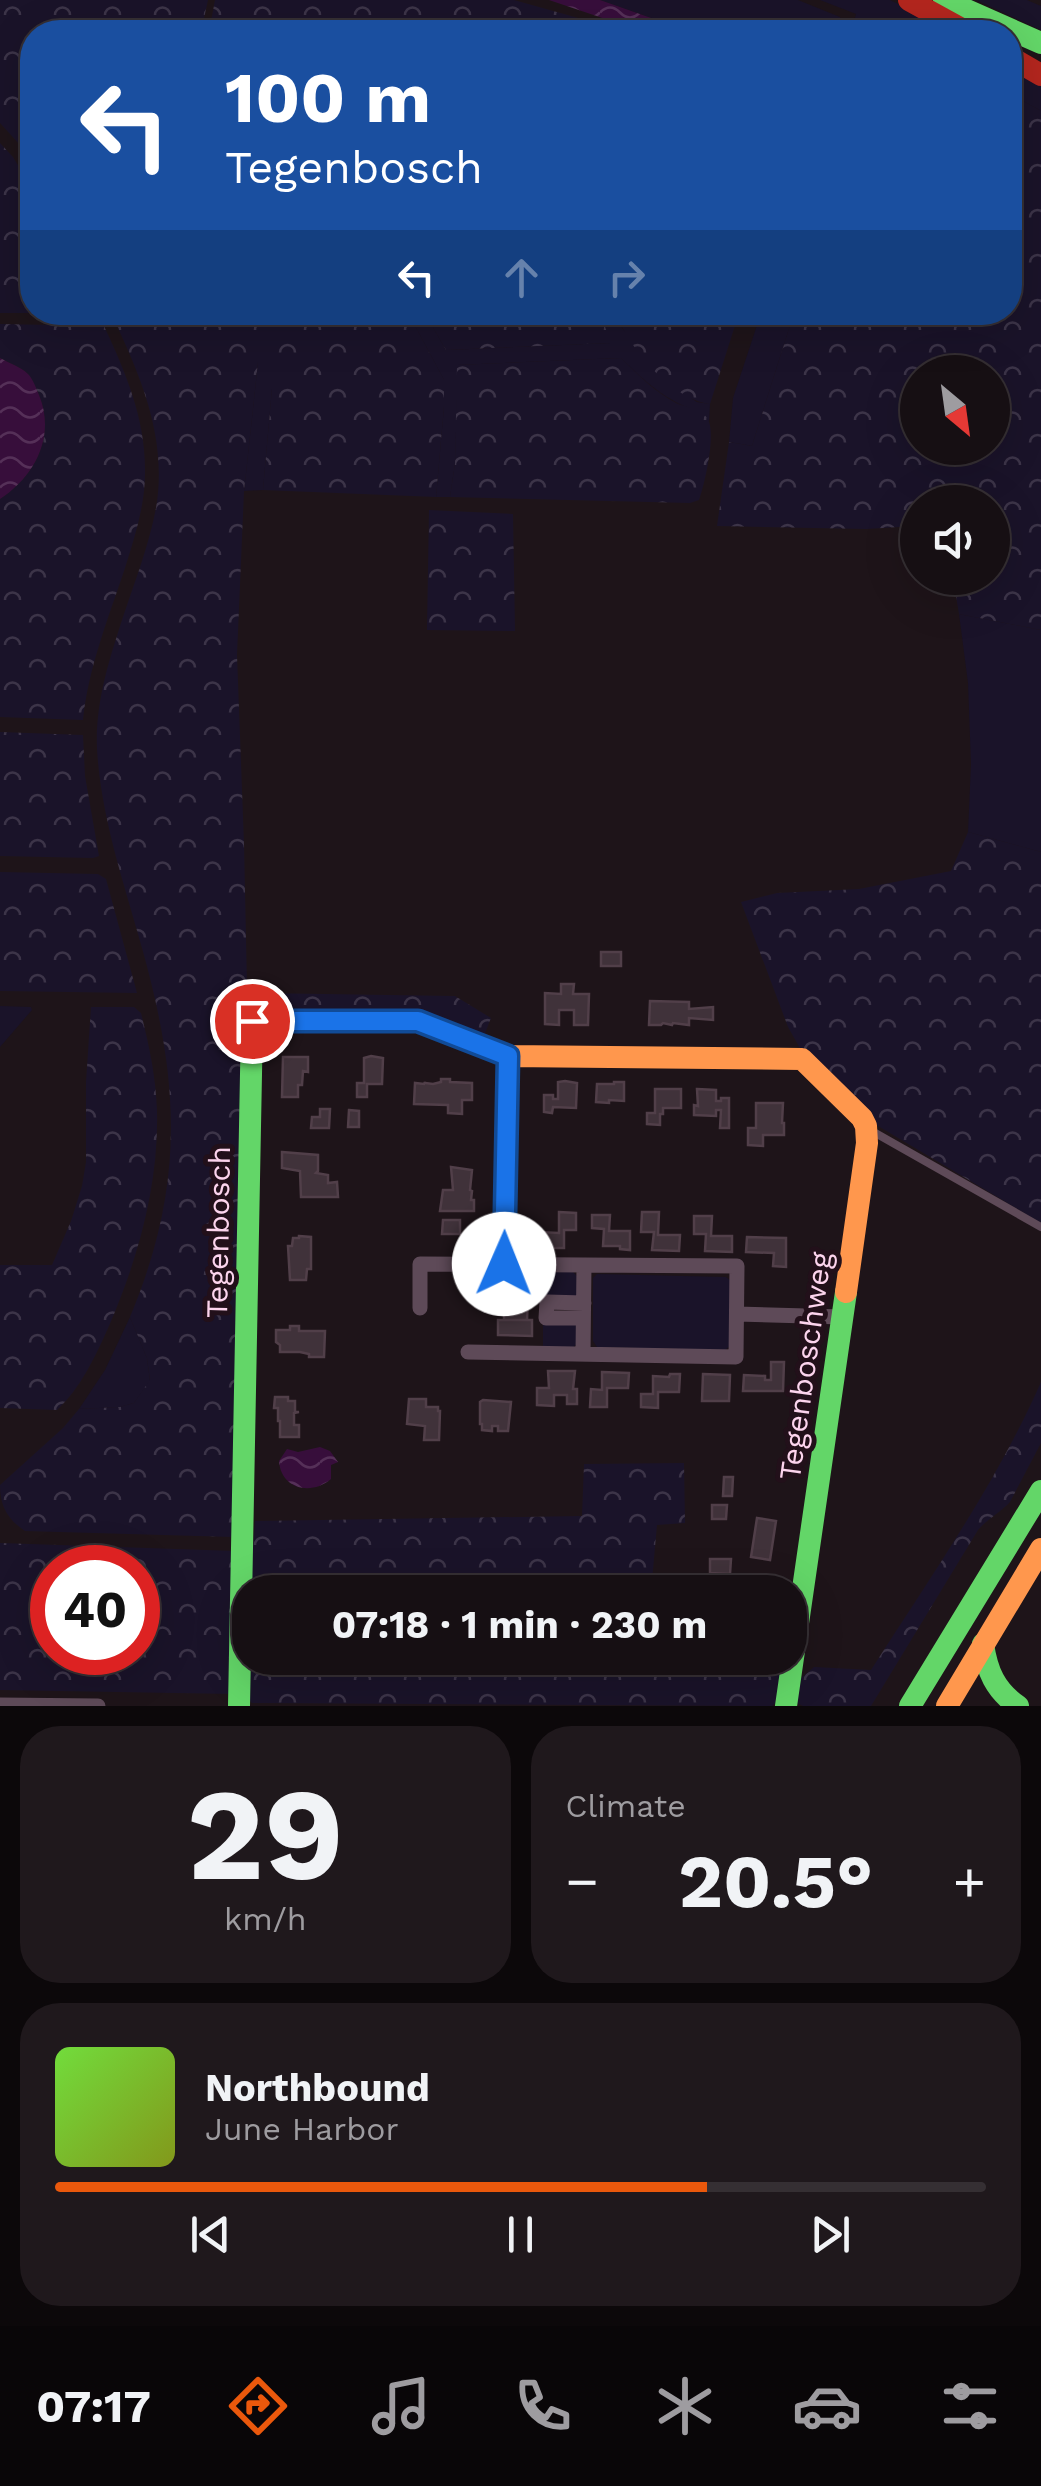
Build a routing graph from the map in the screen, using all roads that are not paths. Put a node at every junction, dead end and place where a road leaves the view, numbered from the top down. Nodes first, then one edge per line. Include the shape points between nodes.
1 (909, 0) edge
2 (944, 0) edge
3 (945, 20) edge
4 (989, 20) edge
5 (508, 1056) junction
6 (866, 1127) junction
7 (1041, 1227) edge
8 (504, 1264) junction
9 (584, 1265) junction
10 (420, 1308) dead end
11 (736, 1314) junction
12 (843, 1317) junction
13 (468, 1352) dead end
14 (583, 1354) junction
15 (1041, 1491) edge
16 (1041, 1549) edge
17 (983, 1644) junction
18 (0, 1705) edge
19 (98, 1706) edge
20 (238, 1706) edge
21 (786, 1706) edge
22 (910, 1706) edge
23 (947, 1706) edge
24 (1018, 1706) edge

1 - 3 main road
2 - 4 main road
5 - 6 main road, Tegenbosch via 802,1059
5 - 8 main road
5 - 20 main road, Tegenbosch via 418,1021 252,1021 236,1544
6 - 7 lane
6 - 12 main road, Tegenboschweg
8 - 9 street
8 - 10 street via 420,1264
9 - 11 street via 737,1266
9 - 14 street
11 - 12 street
11 - 14 street via 736,1356
12 - 21 main road, Tegenboschweg
13 - 14 street
15 - 22 main road
16 - 17 main road
17 - 23 main road
17 - 24 main road via 990,1677
18 - 19 street

